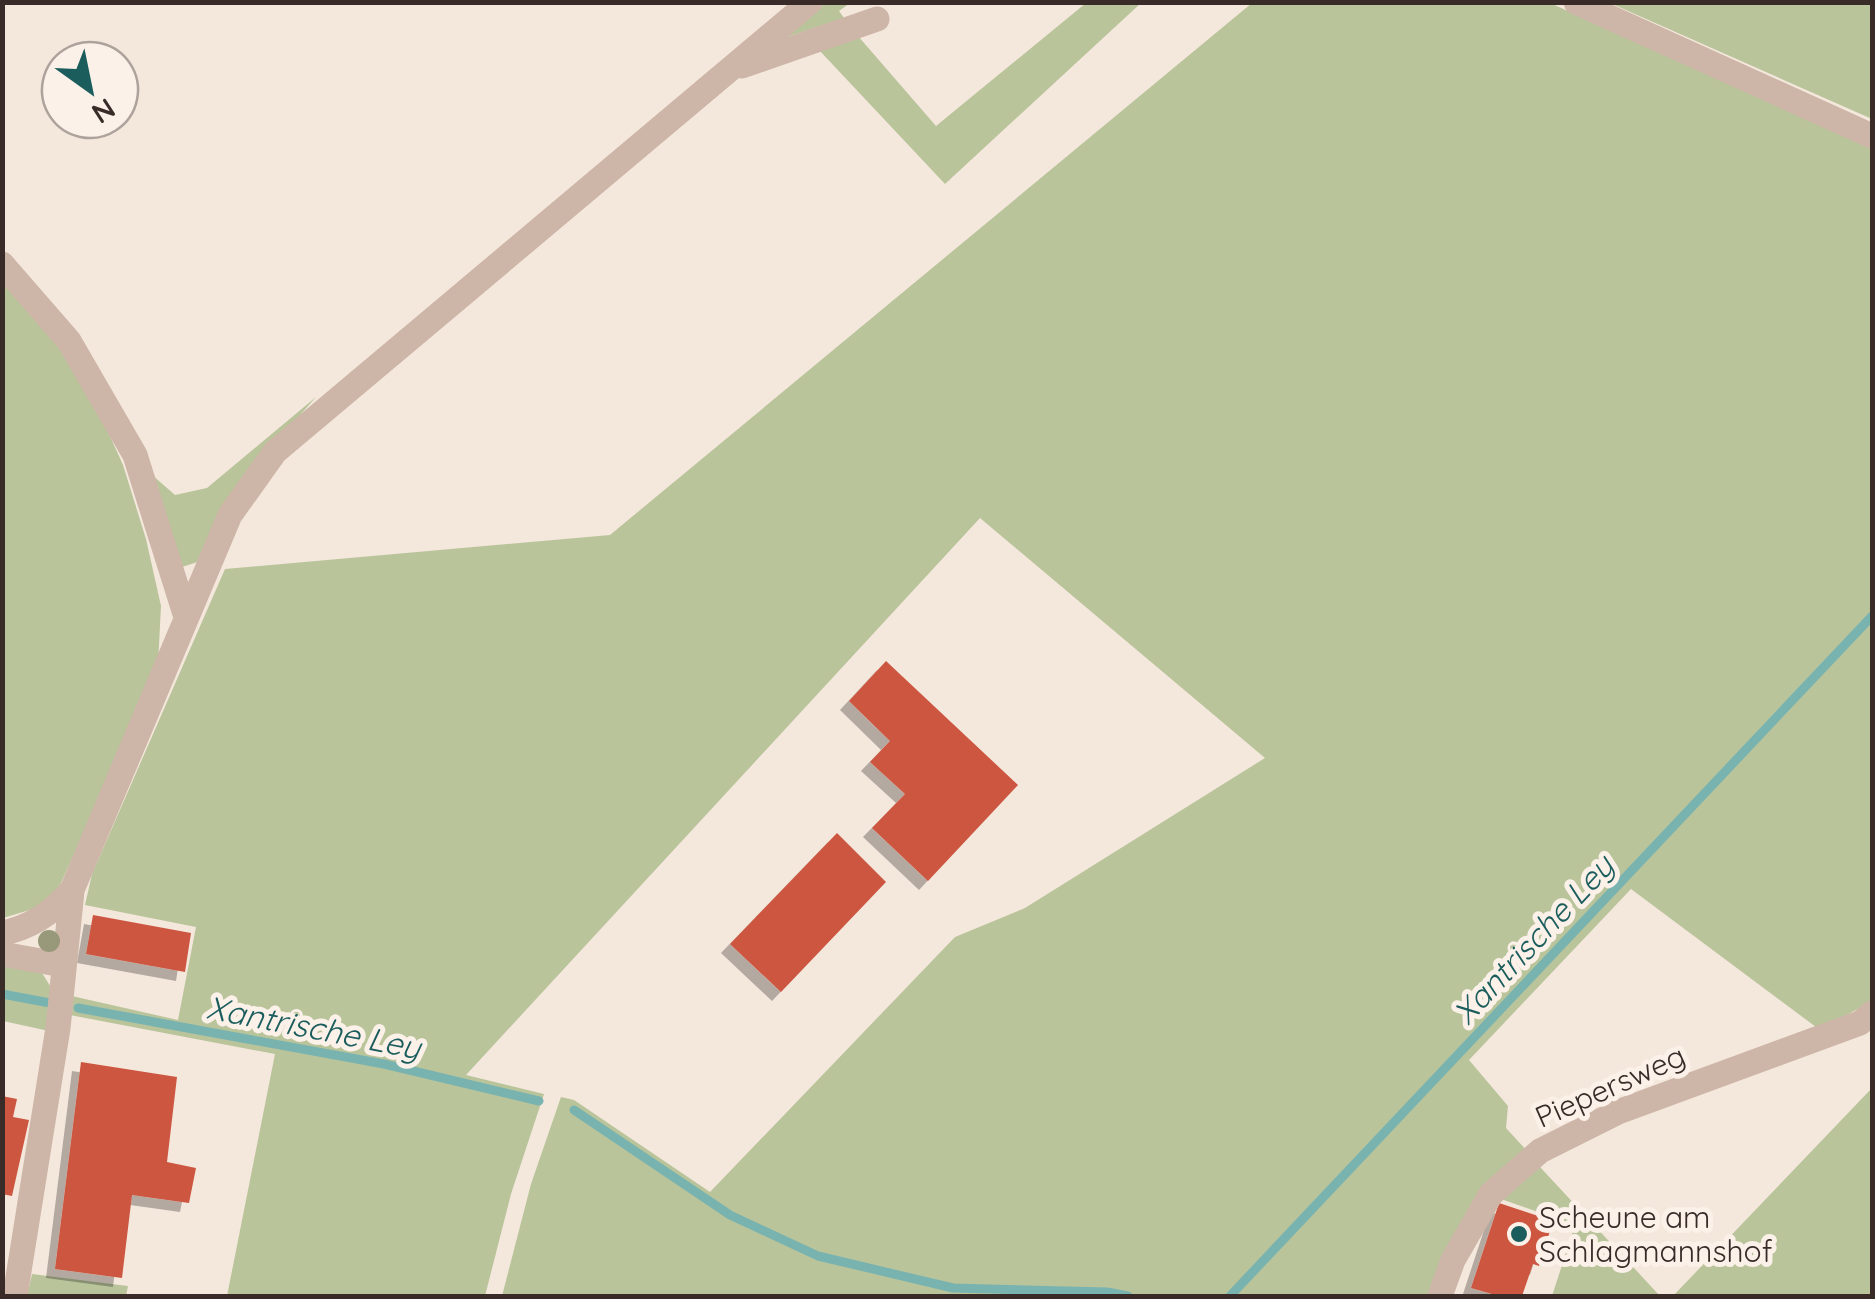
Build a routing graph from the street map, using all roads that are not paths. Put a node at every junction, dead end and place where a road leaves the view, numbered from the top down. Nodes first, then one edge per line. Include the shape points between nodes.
1 (810, 2) edge
2 (1576, 2) edge
3 (877, 19) dead end
4 (728, 70) junction
5 (1872, 136) edge
6 (2, 264) edge
7 (186, 617) junction
8 (72, 890) junction
9 (2, 933) edge
10 (2, 954) edge
11 (63, 978) junction
12 (1872, 1013) edge
13 (15, 1296) edge
14 (1440, 1296) edge

1 - 4 street
2 - 5 street
3 - 4 street
4 - 7 street via 276,452 230,515
6 - 7 street via 70,340 135,455
7 - 8 street
8 - 9 street via 56,909
8 - 11 street
10 - 11 street
11 - 13 street
12 - 14 street, Piepersweg via 1618,1112 1540,1151 1491,1194

